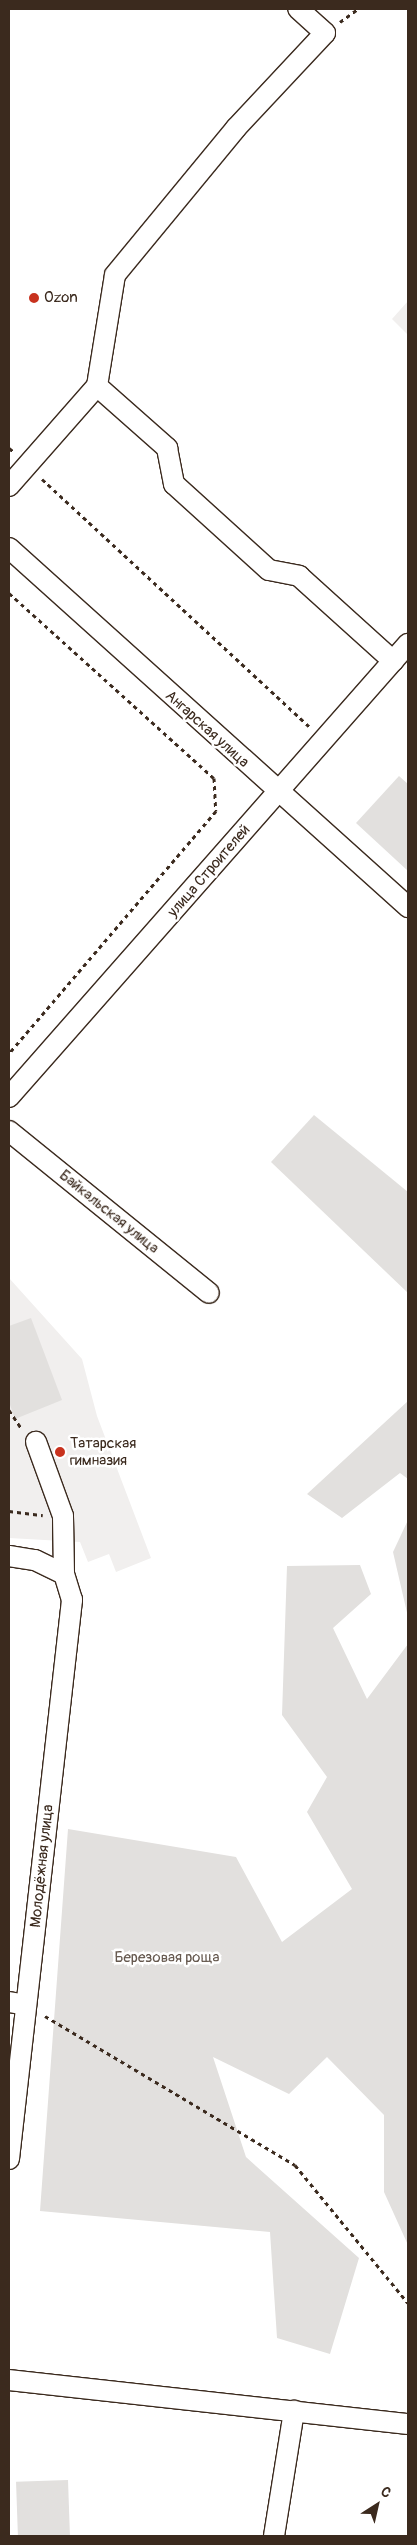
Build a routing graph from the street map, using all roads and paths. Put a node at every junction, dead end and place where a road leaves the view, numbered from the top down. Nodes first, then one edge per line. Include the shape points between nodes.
1 (298, 9) edge
2 (97, 386) junction
3 (9, 448) edge
4 (27, 465) junction
5 (9, 486) edge
6 (9, 548) edge
7 (9, 593) edge
8 (408, 644) edge
9 (394, 660) junction
10 (324, 740) junction
11 (278, 793) junction
12 (408, 907) edge
13 (9, 1053) edge
14 (9, 1097) edge
15 (9, 1131) edge
16 (209, 1293) dead end
17 (36, 1442) dead end
18 (9, 1511) edge
19 (64, 1516) junction
20 (9, 1556) edge
21 (64, 1574) junction
22 (18, 2003) edge
23 (9, 2159) edge
24 (408, 2303) edge
25 (9, 2380) edge
26 (294, 2411) junction
27 (408, 2424) edge
28 (274, 2536) edge

1 - 2 street via 325,33 236,128 115,276
2 - 4 street
2 - 9 street via 167,448 174,484 269,570 299,576
3 - 4 path
4 - 5 street
4 - 10 path
6 - 11 street, Ангарская улица
7 - 13 path via 214,778 216,811
8 - 9 street, улица Строителей
9 - 10 street, улица Строителей
10 - 11 street, улица Строителей
11 - 12 street, Ангарская улица
11 - 14 street, улица Строителей
15 - 16 street, Байкальская улица
17 - 19 street
18 - 19 path
19 - 21 street, Молодёжная улица
20 - 21 street via 34,1560
21 - 22 street, Молодёжная улица via 72,1600
22 - 23 street, Молодёжная улица
22 - 24 path via 295,2165
25 - 26 street
26 - 27 street
26 - 28 street

